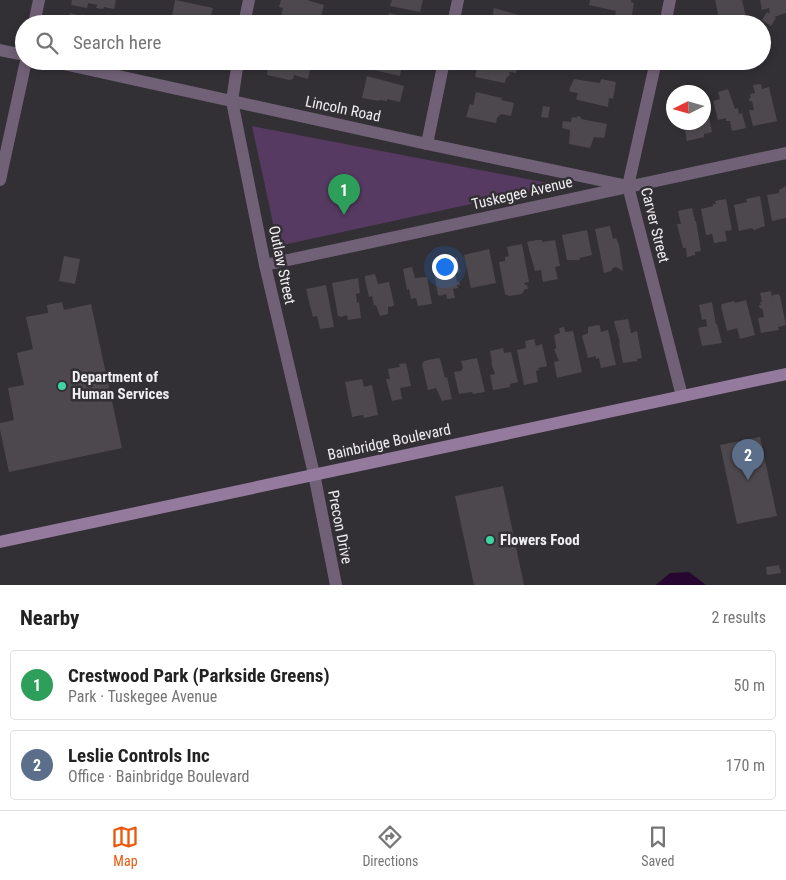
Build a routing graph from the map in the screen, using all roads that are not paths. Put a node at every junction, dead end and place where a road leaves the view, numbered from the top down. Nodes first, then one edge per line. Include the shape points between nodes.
1 (39, 0) edge
2 (249, 0) edge
3 (458, 0) edge
4 (670, 0) edge
5 (36, 15) edge
6 (246, 15) edge
7 (455, 15) edge
8 (667, 15) edge
9 (0, 50) edge
10 (15, 53) edge
11 (24, 70) edge
12 (90, 70) edge
13 (237, 70) edge
14 (442, 70) edge
15 (654, 70) edge
16 (232, 102) junction
17 (426, 144) junction
18 (786, 153) edge
19 (0, 180) edge
20 (628, 186) junction
21 (265, 265) junction
22 (786, 374) edge
23 (682, 396) junction
24 (314, 474) junction
25 (0, 542) edge
26 (336, 585) edge

1 - 5 street
2 - 6 street
3 - 7 street
4 - 8 street
9 - 10 street
11 - 19 street
12 - 16 street, Lincoln Road
13 - 16 street, Outlaw Street
14 - 17 street
15 - 20 street, Carver Street
16 - 17 street, Lincoln Road
16 - 21 street, Outlaw Street
17 - 20 street, Lincoln Road
18 - 20 street, Tuskegee Avenue
20 - 21 street, Tuskegee Avenue
20 - 23 street, Carver Street
21 - 24 street, Outlaw Street
22 - 23 main road, Bainbridge Boulevard
23 - 24 main road, Bainbridge Boulevard
24 - 25 main road, Bainbridge Boulevard
24 - 26 street, Precon Drive

